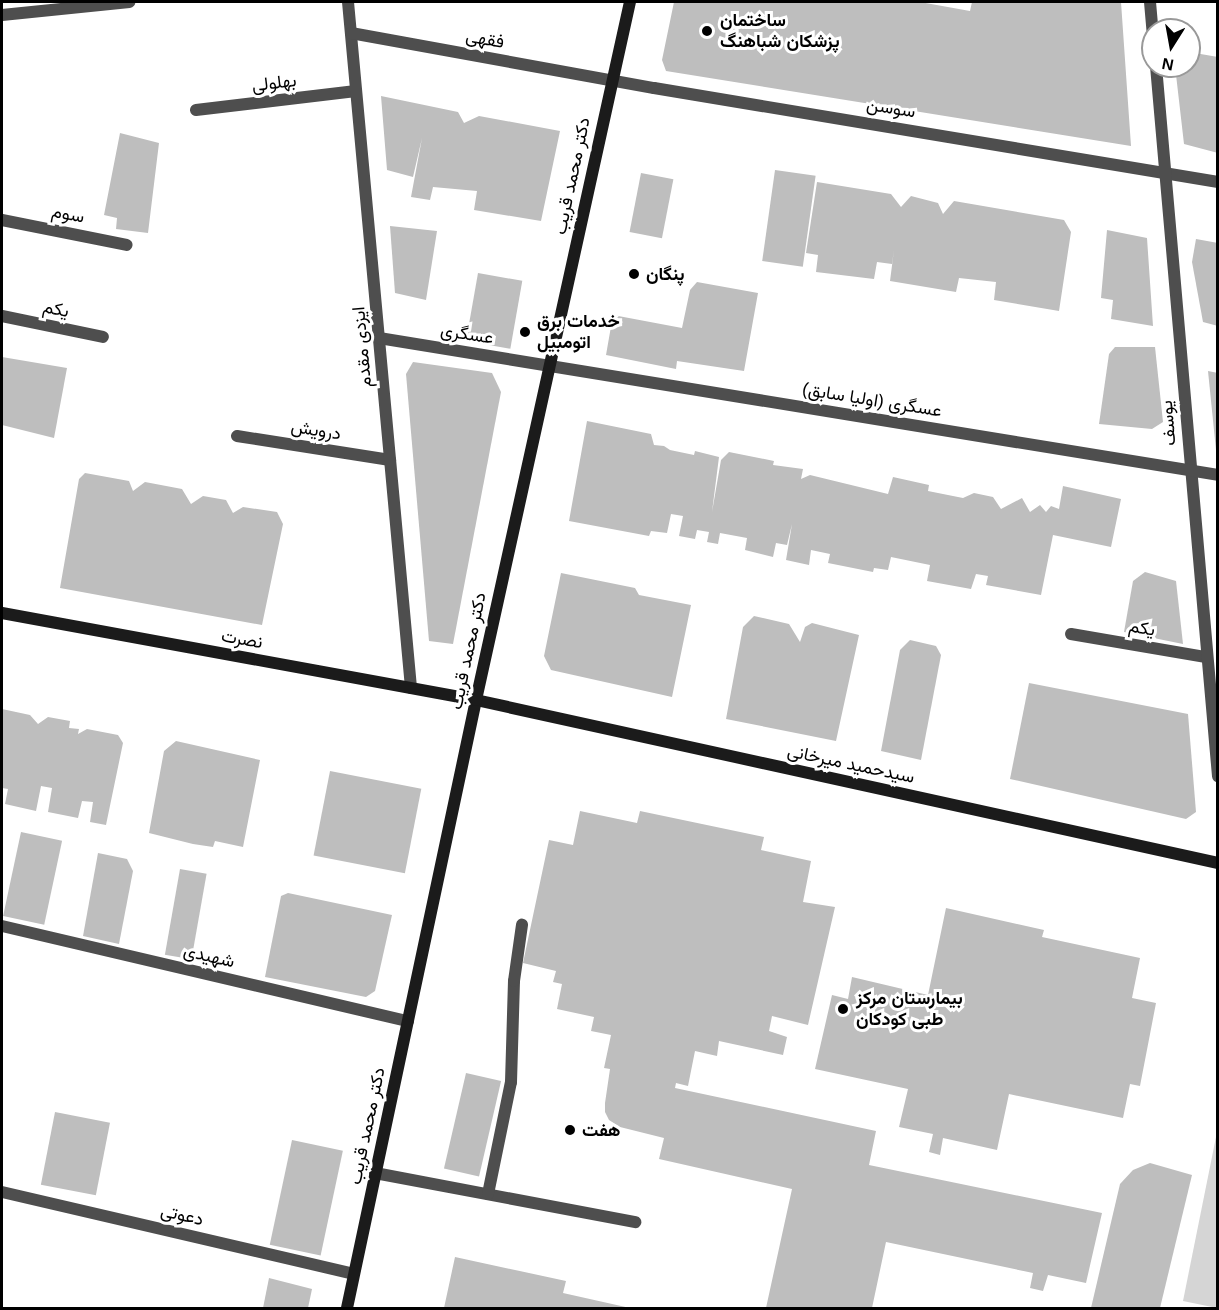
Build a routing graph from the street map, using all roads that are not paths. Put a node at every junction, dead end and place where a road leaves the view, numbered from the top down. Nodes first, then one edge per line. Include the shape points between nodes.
1 (129, 2) edge
2 (348, 2) edge
3 (630, 2) edge
4 (1150, 2) edge
5 (2, 15) edge
6 (1152, 18) edge
7 (351, 33) junction
8 (1157, 78) edge
9 (612, 80) junction
10 (356, 91) junction
11 (196, 110) dead end
12 (1164, 172) junction
13 (1218, 182) edge
14 (2, 219) edge
15 (127, 245) dead end
16 (2, 316) edge
17 (103, 337) dead end
18 (379, 339) junction
19 (549, 364) junction
20 (237, 436) dead end
21 (390, 460) junction
22 (1190, 470) junction
23 (1218, 475) edge
24 (2, 612) edge
25 (1071, 634) dead end
26 (1206, 657) junction
27 (411, 688) junction
28 (476, 700) junction
29 (1218, 776) edge
30 (1218, 863) edge
31 (522, 925) dead end
32 (2, 926) edge
33 (408, 1021) junction
34 (375, 1173) junction
35 (2, 1192) edge
36 (488, 1194) junction
37 (635, 1222) dead end
38 (354, 1274) junction
39 (347, 1308) edge

1 - 5 street
2 - 7 street, ایزدی مقدم
3 - 9 main road, دکتر محمد قریب
4 - 6 street
7 - 9 street, فقهی
7 - 10 street, ایزدی مقدم
8 - 12 street, یوسف
9 - 12 street, سوسن
9 - 19 main road, دکتر محمد قریب
10 - 11 street, بهلولی
10 - 18 street, ایزدی مقدم
12 - 13 street, سوسن
12 - 22 street, یوسف
14 - 15 street, سوم
16 - 17 street, یکم
18 - 19 street, عسگری
18 - 21 street, ایزدی مقدم
19 - 22 street, عسگری (اولیا سابق)
19 - 28 main road, دکتر محمد قریب
20 - 21 street, درویش
21 - 27 street, ایزدی مقدم
22 - 23 street, عسگری (اولیا سابق)
22 - 26 street, یوسف
24 - 27 main road, نصرت
25 - 26 street, یکم
26 - 29 street, یوسف
27 - 28 main road, نصرت
28 - 30 main road, سیدحمید میرخانی
28 - 33 main road, دکتر محمد قریب
31 - 36 street via 514,981 512,1082
32 - 33 street, شهیدی
33 - 34 main road, دکتر محمد قریب
34 - 36 street
34 - 38 main road, دکتر محمد قریب
35 - 38 street, دعوتی
36 - 37 street
38 - 39 main road, دکتر محمد قریب

